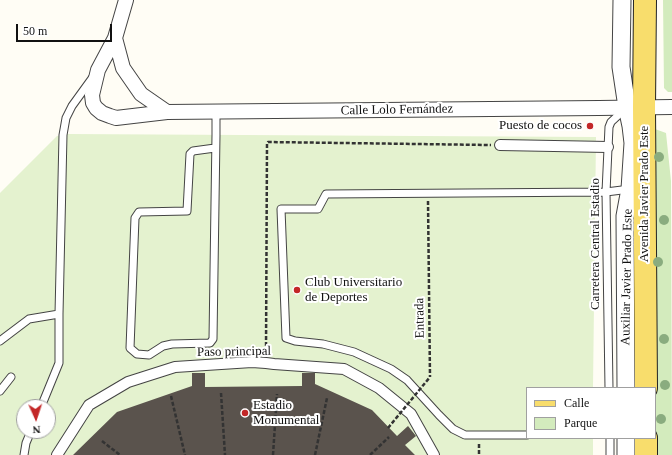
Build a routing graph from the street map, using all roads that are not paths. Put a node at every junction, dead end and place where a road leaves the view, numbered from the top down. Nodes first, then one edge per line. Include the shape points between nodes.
1 (126, 0) edge
2 (622, 0) edge
3 (645, 0) edge
4 (115, 38) junction
5 (98, 70) junction
6 (672, 106) edge
7 (636, 107) junction
8 (216, 111) junction
9 (167, 112) junction
10 (500, 145) dead end
11 (608, 147) junction
12 (216, 148) junction
13 (630, 188) junction
14 (606, 192) junction
15 (59, 314) junction
16 (0, 341) edge
17 (11, 377) dead end
18 (609, 387) edge
19 (626, 387) edge
20 (646, 387) edge
21 (0, 392) edge
22 (44, 399) edge
23 (526, 435) edge
24 (28, 439) edge
25 (610, 439) edge
26 (626, 439) edge
27 (646, 439) edge
28 (24, 455) edge
29 (57, 455) edge
30 (434, 455) edge
31 (610, 455) edge
32 (626, 455) edge
33 (646, 455) edge

1 - 4 street, Calle Lolo Fernández
2 - 7 street, Auxiliar Javier Prado Este via 622,67
3 - 7 main road, Avenida Javier Prado Este
4 - 5 street, Calle Lolo Fernández
4 - 9 street via 127,75 141,94
5 - 9 street, Calle Lolo Fernández via 92,95 93,103 102,113 116,118
5 - 15 lane via 72,106 66,118 63,135
6 - 7 street, Calle Lolo Fernández
7 - 8 street, Calle Lolo Fernández
7 - 11 lane, Carretera Central Estadio via 611,122
7 - 13 street, Auxiliar Javier Prado Este via 632,126
7 - 20 main road, Avenida Javier Prado Este
8 - 9 street, Calle Lolo Fernández
8 - 12 lane
10 - 11 street
11 - 14 lane, Carretera Central Estadio
12 - 12 lane via 213,339 210,343 172,344 162,346 148,355 137,354 130,348 135,218 138,212 187,211 190,154 192,151
13 - 14 lane
13 - 19 street, Auxiliar Javier Prado Este via 626,216
14 - 18 lane, Carretera Central Estadio
14 - 23 lane via 326,194 318,209 280,208 286,338 354,352 391,369 407,380 453,429 465,435
15 - 16 lane via 29,319
15 - 22 lane via 59,363
17 - 21 lane
24 - 28 lane
25 - 31 lane
26 - 32 street
27 - 33 main road
29 - 30 street, Paso principal via 89,405 128,382 175,367 252,362 344,369 379,388 411,414

